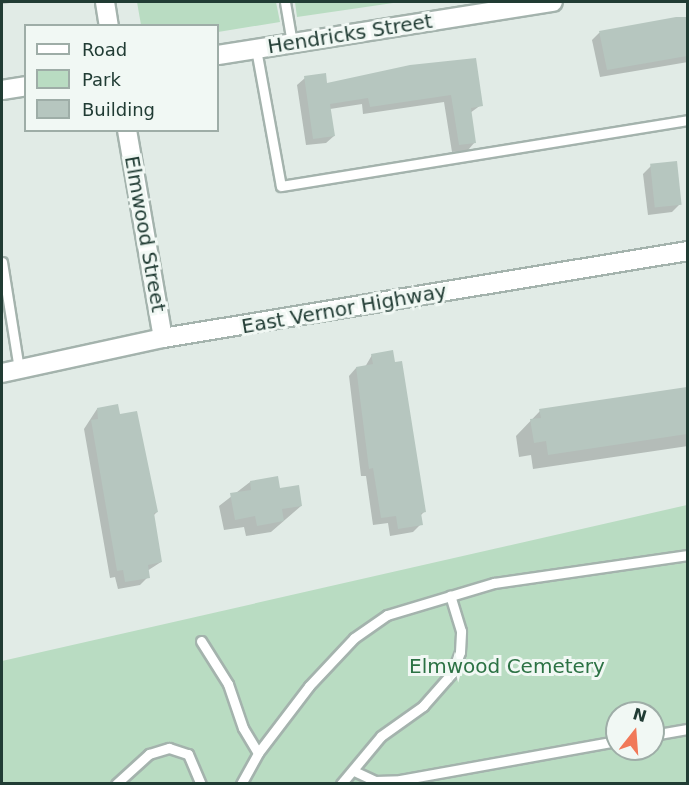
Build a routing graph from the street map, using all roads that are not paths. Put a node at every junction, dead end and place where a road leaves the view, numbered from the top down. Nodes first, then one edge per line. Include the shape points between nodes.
1 (105, 2) edge
2 (285, 2) edge
3 (553, 2) edge
4 (109, 24) edge
5 (292, 43) junction
6 (256, 49) junction
7 (219, 55) edge
8 (24, 86) edge
9 (2, 90) edge
10 (687, 120) edge
11 (127, 132) edge
12 (687, 250) edge
13 (2, 262) edge
14 (163, 338) junction
15 (10, 371) edge
16 (687, 555) edge
17 (450, 596) junction
18 (201, 641) dead end
19 (687, 729) edge
20 (665, 733) edge
21 (605, 743) edge
22 (258, 753) junction
23 (354, 771) junction
24 (117, 783) edge
25 (201, 783) edge
26 (242, 783) edge
27 (341, 783) edge

1 - 4 street
2 - 5 lane
3 - 5 street, Hendricks Street
5 - 6 street, Hendricks Street
6 - 7 street, Hendricks Street
6 - 10 lane via 281,186
8 - 9 street
11 - 14 street, Elmwood Street
12 - 14 street, East Vernor Highway
13 - 15 lane
14 - 15 street, East Vernor Highway
16 - 17 lane via 494,583
17 - 22 lane via 403,608 363,630 309,686
17 - 23 lane via 459,619 461,643 452,673 423,706 381,736
18 - 22 lane via 228,684 243,728
19 - 20 lane
21 - 23 lane via 400,780 375,781
22 - 26 lane
23 - 27 lane
24 - 25 lane via 149,754 169,748 188,754

